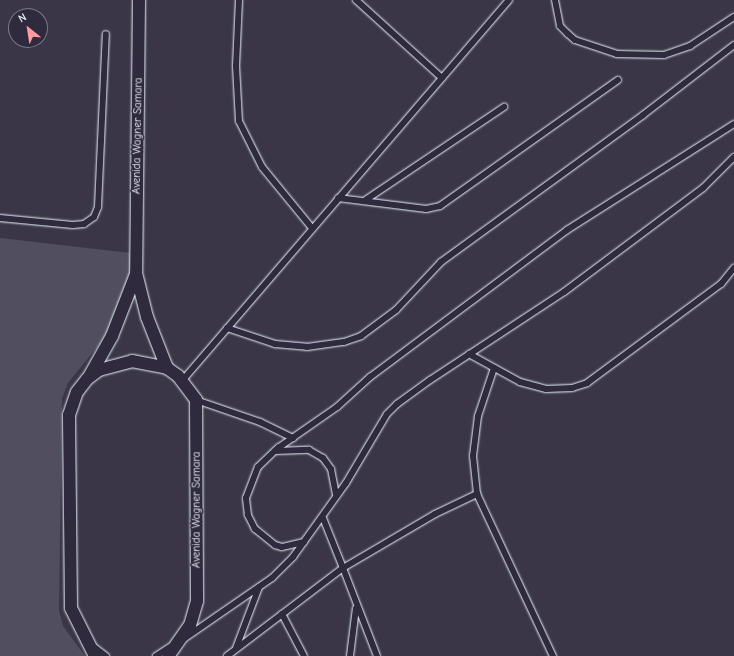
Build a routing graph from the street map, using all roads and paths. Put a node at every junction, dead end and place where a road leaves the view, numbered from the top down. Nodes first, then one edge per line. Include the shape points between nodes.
1 (139, 0) edge
2 (239, 0) edge
3 (356, 0) edge
4 (509, 0) edge
5 (555, 0) edge
6 (734, 18) edge
7 (106, 34) dead end
8 (734, 45) edge
9 (442, 78) junction
10 (618, 80) dead end
11 (504, 107) dead end
12 (734, 124) edge
13 (734, 157) edge
14 (338, 198) junction
15 (364, 201) junction
16 (0, 218) edge
17 (312, 228) junction
18 (734, 268) edge
19 (136, 273) junction
20 (227, 328) junction
21 (469, 354) junction
22 (167, 368) junction
23 (494, 368) junction
24 (87, 379) junction
25 (182, 381) junction
26 (196, 400) junction
27 (293, 438) junction
28 (274, 451) junction
29 (477, 494) junction
30 (336, 495) junction
31 (323, 518) junction
32 (306, 541) junction
33 (343, 568) junction
34 (259, 588) junction
35 (356, 606) junction
36 (282, 614) junction
37 (180, 641) junction
38 (88, 643) junction
39 (236, 648) junction
40 (95, 656) edge
41 (106, 656) edge
42 (156, 656) edge
43 (168, 656) edge
44 (227, 656) edge
45 (304, 656) edge
46 (350, 656) edge
47 (377, 656) edge
48 (553, 656) edge

1 - 19 street, Avenida Wagner Samara
2 - 17 lane via 236,66 239,121 262,167
3 - 9 lane
4 - 9 lane
5 - 6 lane via 560,26 568,34 575,40 617,54 671,53 690,46
7 - 16 lane via 98,206 94,217 84,224 73,225
8 - 20 lane via 643,116 441,262 396,310 361,336 344,342 307,347 275,344
9 - 14 lane
10 - 15 lane via 440,206 426,209
11 - 15 lane
12 - 27 lane via 567,230 370,377 337,407
13 - 21 lane via 703,188 564,292
14 - 15 lane
14 - 17 lane
17 - 20 lane
18 - 23 lane via 721,284 587,383 572,388 546,389 520,382
19 - 22 street, Avenida Wagner Samara via 148,317
19 - 24 street, Avenida Wagner Samara via 112,336
20 - 25 lane
21 - 23 lane
21 - 30 lane via 430,380 387,414 346,483
22 - 24 street, Avenida Wagner Samara via 132,361 99,370
22 - 25 street, Avenida Wagner Samara
23 - 29 lane via 478,416 473,456
24 - 38 street, Avenida Wagner Samara via 77,392 69,415 71,608
25 - 26 street, Avenida Wagner Samara
26 - 27 lane via 260,422
26 - 37 street, Avenida Wagner Samara via 197,601 190,625
27 - 28 lane
28 - 30 lane via 304,449 323,458 331,469
28 - 32 lane via 258,467 251,481 246,498 248,515 255,529 275,545 282,547
29 - 33 lane via 435,514
29 - 48 lane
30 - 31 lane
31 - 32 lane
31 - 33 lane
32 - 34 lane via 288,562
33 - 35 lane
33 - 36 lane
34 - 37 lane
34 - 39 lane
35 - 46 lane
35 - 47 lane
36 - 39 lane
36 - 45 lane
37 - 42 lane
37 - 43 street, Avenida Wagner Samara
38 - 40 street, Avenida Wagner Samara
38 - 41 lane
39 - 44 lane

